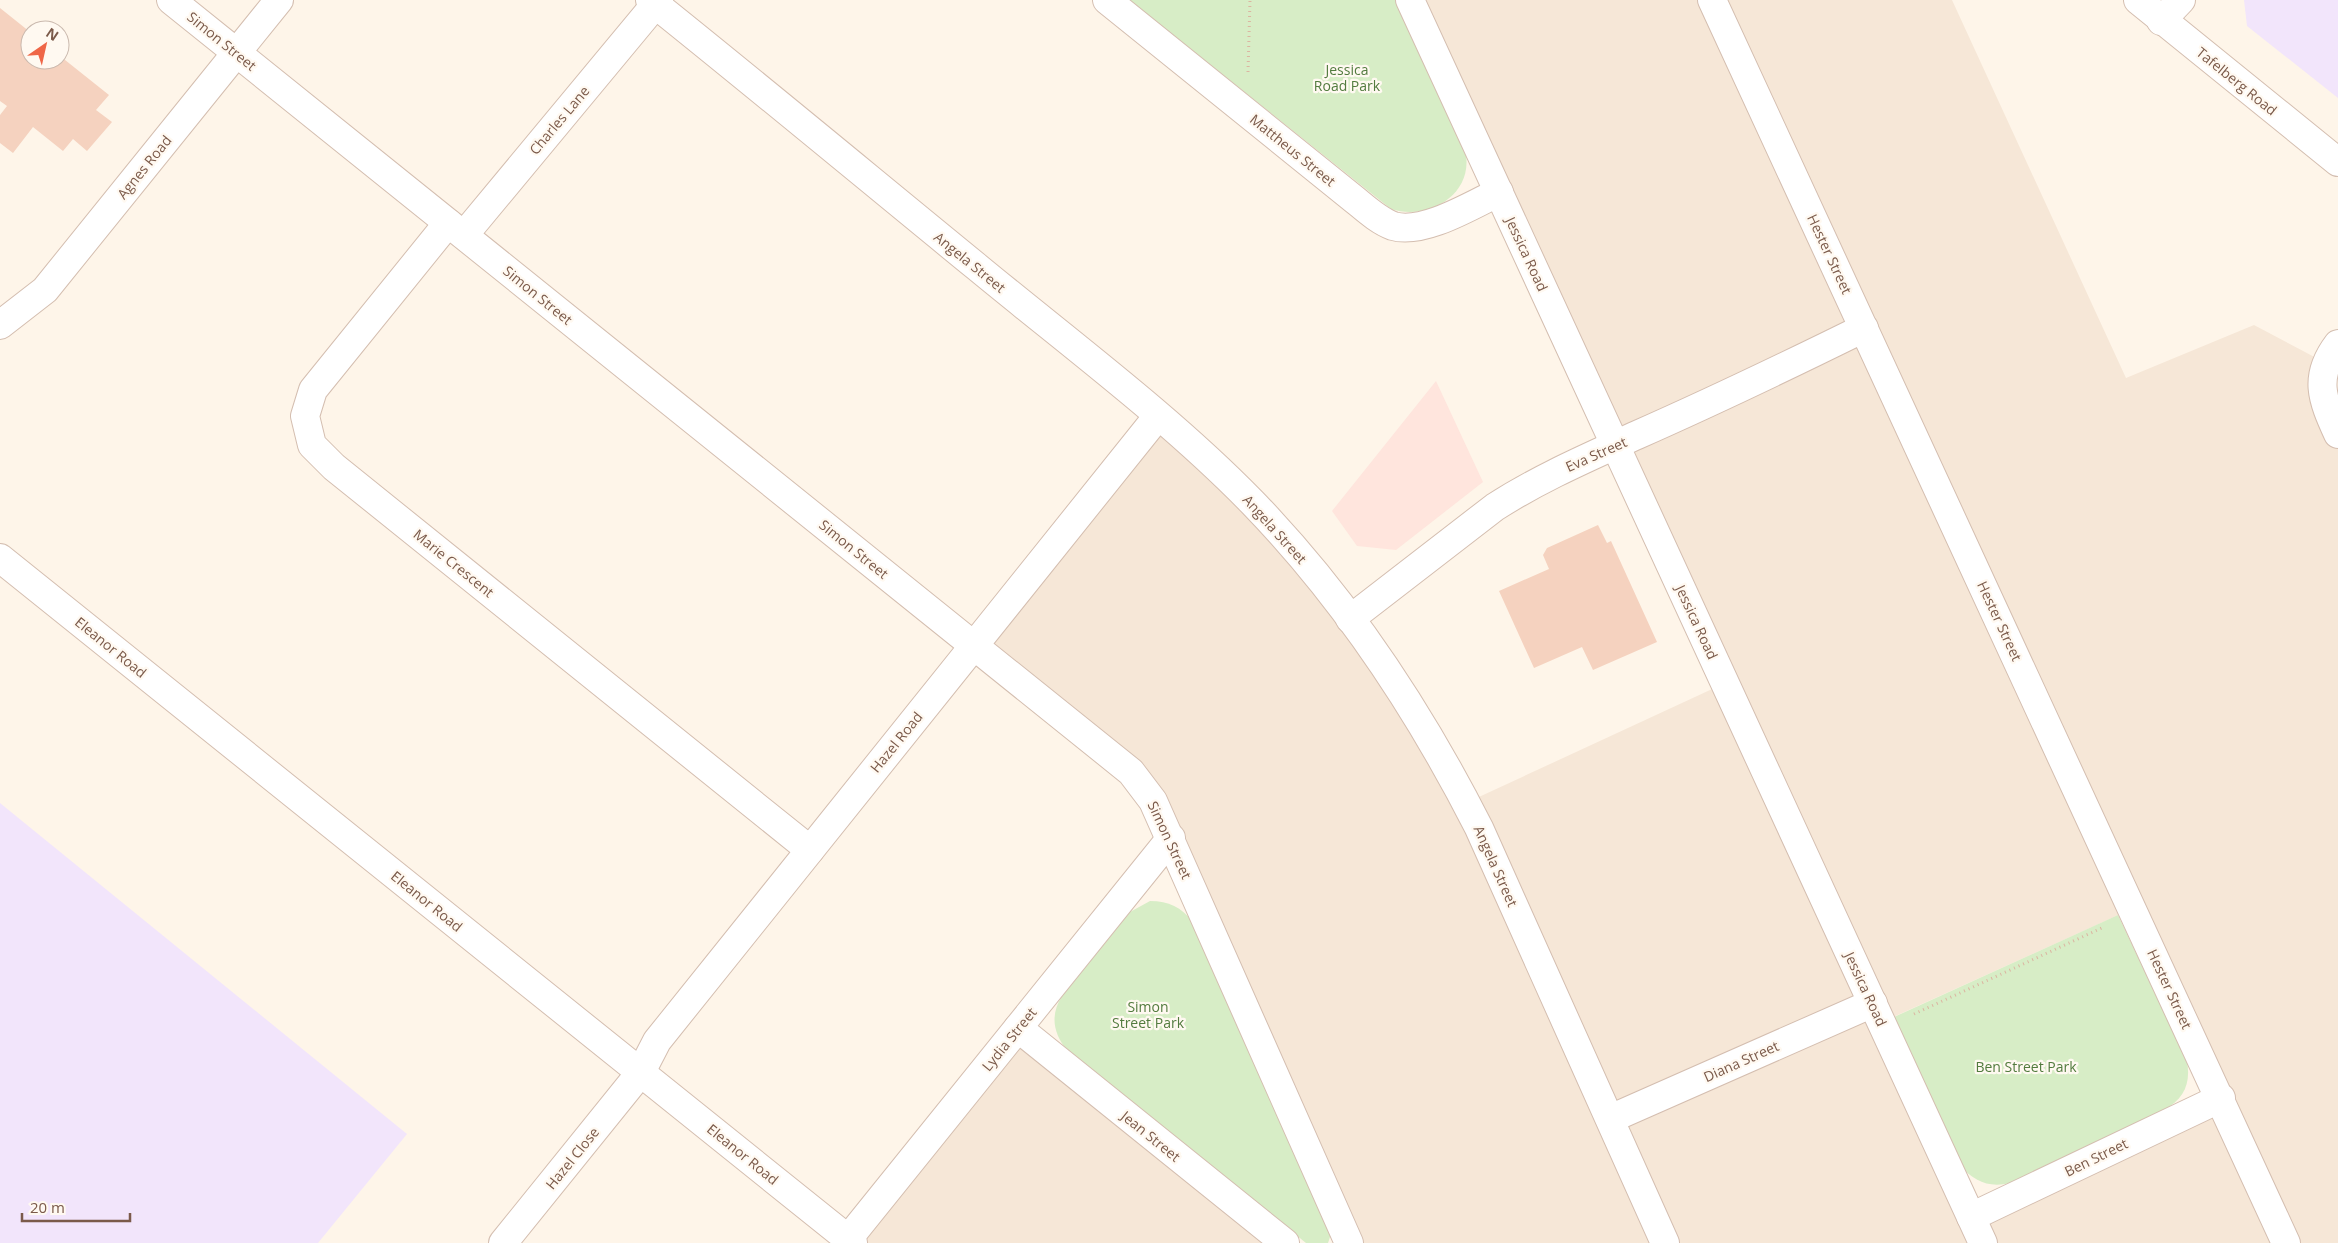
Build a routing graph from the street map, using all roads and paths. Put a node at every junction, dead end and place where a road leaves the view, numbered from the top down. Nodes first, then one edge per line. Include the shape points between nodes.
1 (171, 0) edge
2 (280, 0) edge
3 (1107, 0) edge
4 (1250, 0) edge
5 (1410, 0) edge
6 (1712, 0) edge
7 (2138, 0) edge
8 (2181, 0) edge
9 (655, 1) edge
10 (2161, 21) junction
11 (237, 53) junction
12 (1246, 113) junction
13 (2338, 162) edge
14 (1499, 192) junction
15 (456, 229) junction
16 (0, 325) edge
17 (1864, 328) junction
18 (2338, 344) edge
19 (1158, 416) junction
20 (2338, 434) edge
21 (1615, 445) junction
22 (0, 558) edge
23 (1350, 619) junction
24 (974, 645) junction
25 (1171, 838) junction
26 (810, 850) junction
27 (2135, 913) junction
28 (1873, 1003) junction
29 (1018, 1028) junction
30 (1884, 1028) junction
31 (640, 1072) junction
32 (2221, 1098) junction
33 (1610, 1119) junction
34 (1971, 1217) junction
35 (851, 1241) edge
36 (503, 1243) edge
37 (1285, 1243) edge
38 (1349, 1243) edge
39 (1665, 1243) edge
40 (1983, 1243) edge
41 (2286, 1243) edge

1 - 11 street, Simon Street
2 - 11 street, Agnes Road
3 - 12 street, Mattheus Street
4 - 12 path
5 - 14 street, Jessica Road
6 - 17 street, Hester Street
7 - 10 street, Tafelberg Road
8 - 10 street
9 - 15 street, Charles Lane
9 - 19 street, Angela Street
10 - 13 street, Tafelberg Road
11 - 15 street, Simon Street
11 - 16 street, Agnes Road via 44,290
12 - 14 street, Mattheus Street via 1374,216 1394,226 1426,224
14 - 21 street, Jessica Road
15 - 24 street, Simon Street
15 - 26 street, Marie Crescent via 314,390 305,416 312,445 334,467
17 - 21 street, Eva Street
17 - 27 street, Hester Street
18 - 20 street via 2325,364 2322,378 2322,394
19 - 23 street, Angela Street via 1252,502 1304,560
19 - 24 street, Hazel Road
21 - 23 street, Eva Street via 1511,497
21 - 28 street, Jessica Road
22 - 31 street, Eleanor Road
23 - 33 street, Angela Street via 1416,714 1460,790
24 - 25 street, Simon Street via 1131,772 1153,801
24 - 26 street, Hazel Road
25 - 29 street, Lydia Street
25 - 38 street, Simon Street
26 - 31 street, Hazel Road via 657,1041
27 - 30 path
27 - 32 street, Hester Street
28 - 30 street, Jessica Road
28 - 33 street, Diana Street
29 - 35 street, Lydia Street
29 - 37 street, Jean Street
30 - 34 street, Jessica Road
31 - 35 street, Eleanor Road
31 - 36 street, Hazel Close
32 - 34 street, Ben Street
32 - 41 street, Hester Street
33 - 39 street, Angela Street
34 - 40 street, Jessica Road

